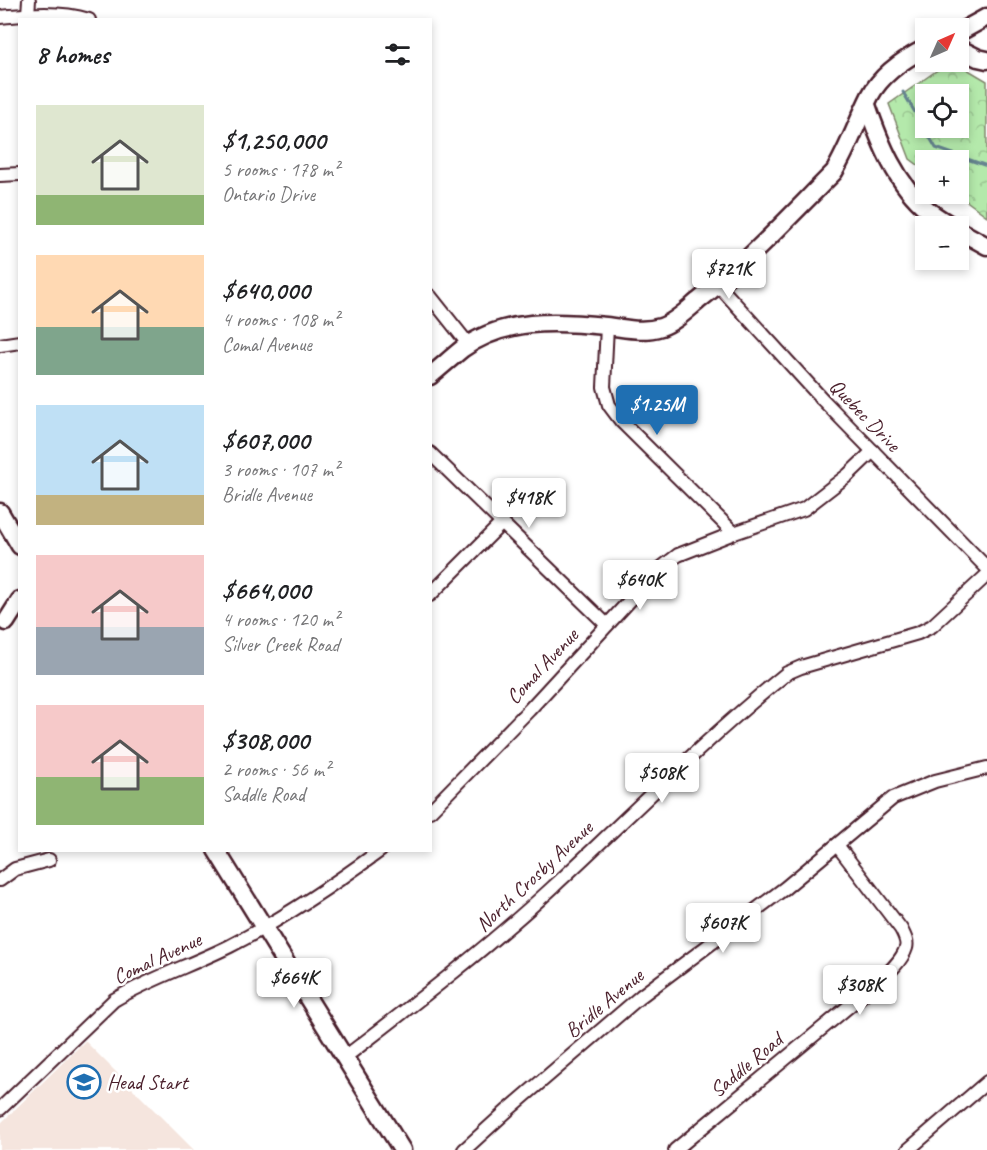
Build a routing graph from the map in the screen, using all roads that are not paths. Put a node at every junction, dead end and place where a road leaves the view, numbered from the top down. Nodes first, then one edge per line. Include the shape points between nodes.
1 (29, 0) edge
2 (28, 14) junction
3 (0, 17) edge
4 (83, 18) edge
5 (987, 18) edge
6 (969, 27) edge
7 (969, 54) edge
8 (915, 55) edge
9 (987, 60) edge
10 (867, 105) junction
11 (18, 174) edge
12 (0, 175) edge
13 (936, 216) edge
14 (969, 236) edge
15 (987, 246) edge
16 (719, 286) junction
17 (432, 299) edge
18 (607, 326) junction
19 (18, 342) edge
20 (0, 345) edge
21 (469, 345) junction
22 (432, 374) edge
23 (873, 451) junction
24 (432, 455) edge
25 (0, 512) edge
26 (501, 523) junction
27 (734, 533) junction
28 (18, 543) edge
29 (987, 568) edge
30 (987, 575) edge
31 (432, 593) edge
32 (18, 605) edge
33 (9, 625) edge
34 (607, 625) junction
35 (984, 772) edge
36 (432, 809) edge
37 (837, 845) junction
38 (217, 852) edge
39 (378, 852) edge
40 (50, 860) dead end
41 (0, 880) edge
42 (264, 927) junction
43 (344, 1058) junction
44 (987, 1082) edge
45 (0, 1109) edge
46 (402, 1150) edge
47 (464, 1150) edge
48 (675, 1150) edge
49 (908, 1150) edge

1 - 2 street
2 - 3 street
2 - 4 street
5 - 6 street
7 - 9 street
8 - 10 street via 888,73
10 - 13 street via 881,146 902,181
10 - 16 street via 834,172
11 - 12 street
14 - 15 street
16 - 18 street via 661,326 637,331
16 - 23 street, Quebec Drive
17 - 21 street
18 - 21 street via 532,322 498,330
18 - 27 street via 604,387 609,405
19 - 20 street
21 - 22 street
23 - 27 street, Comal Avenue via 804,509
23 - 29 street, Quebec Drive
24 - 26 street
25 - 28 street
26 - 31 street
26 - 34 street
27 - 34 street, Comal Avenue via 678,555 657,571
30 - 43 street, North Crosby Avenue via 932,626 918,633 787,673 681,764 481,951
32 - 33 street
34 - 36 street, Comal Avenue
35 - 37 street, Bridle Avenue via 935,781 893,798
37 - 47 street, Bridle Avenue via 640,996
37 - 48 street, Saddle Road via 901,929 906,949 877,983
38 - 42 street
39 - 42 street, Comal Avenue
40 - 41 street via 15,869
42 - 43 street
42 - 45 street, Comal Avenue via 114,1000
43 - 46 street
44 - 49 street

